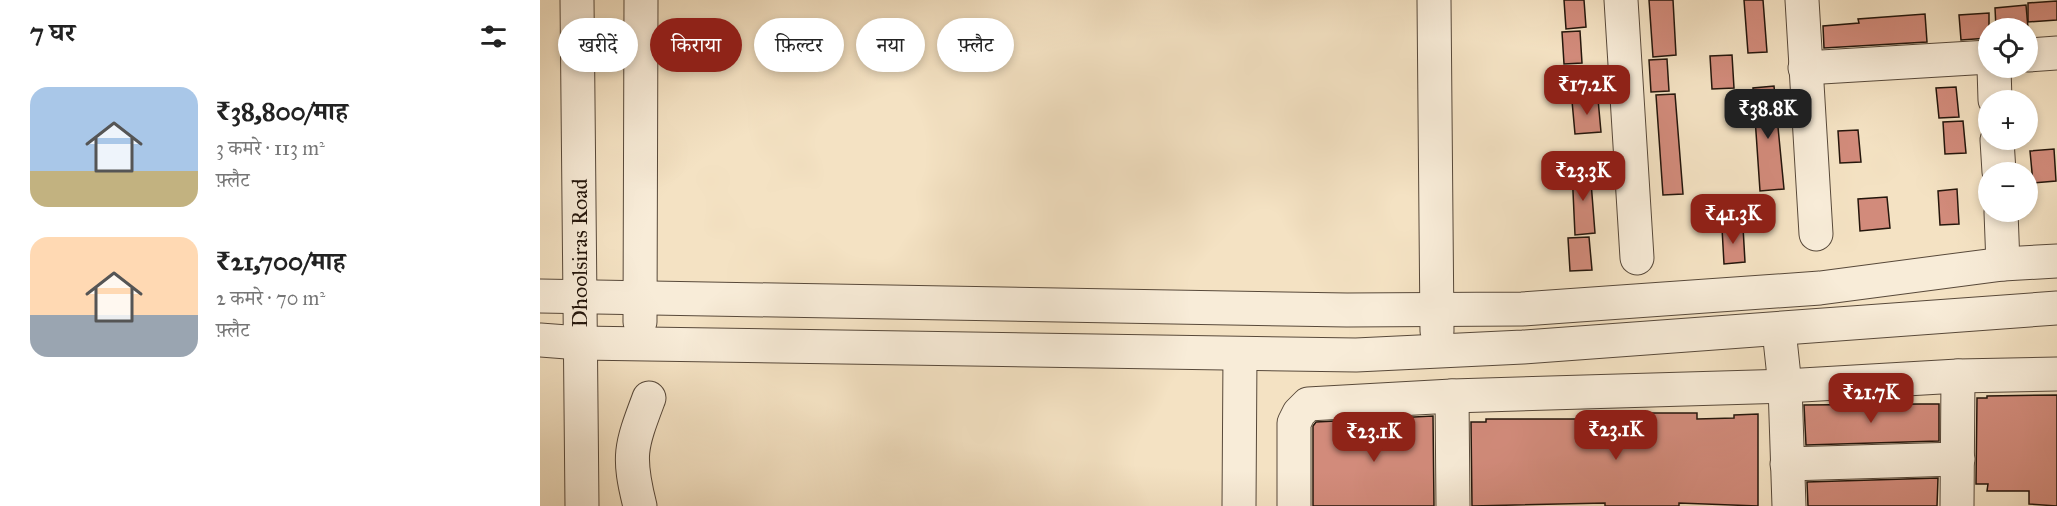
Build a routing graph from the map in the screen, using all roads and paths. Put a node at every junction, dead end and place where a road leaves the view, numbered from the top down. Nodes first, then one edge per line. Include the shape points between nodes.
1 (577, 0) edge
2 (641, 0) edge
3 (1434, 0) edge
4 (1622, 0) edge
5 (1802, 0) edge
6 (2057, 53) edge
7 (2038, 54) edge
8 (1978, 58) edge
9 (1805, 68) junction
10 (2002, 222) edge
11 (1816, 234) dead end
12 (1637, 258) dead end
13 (2057, 261) edge
14 (2004, 264) junction
15 (540, 296) edge
16 (580, 298) junction
17 (640, 299) junction
18 (2057, 308) edge
19 (1437, 310) junction
20 (1779, 330) junction
21 (540, 340) edge
22 (580, 343) junction
23 (641, 344) junction
24 (1437, 351) junction
25 (1240, 354) junction
26 (2057, 374) edge
27 (1958, 376) junction
28 (1785, 386) junction
29 (1452, 396) junction
30 (649, 398) dead end
31 (581, 447) junction
32 (1958, 459) junction
33 (1787, 464) junction
34 (637, 491) edge
35 (582, 506) edge
36 (1239, 506) edge
37 (1294, 506) edge
38 (1452, 506) edge
39 (1789, 506) edge
40 (1957, 506) edge

1 - 16 street, Dhoolsiras Road
2 - 17 street
3 - 19 street
4 - 12 street
5 - 9 street
6 - 7 street
8 - 9 street
9 - 11 street
10 - 14 street
13 - 14 street
14 - 19 street via 1820,288 1522,309
15 - 16 street
16 - 17 street
16 - 22 street, Dhoolsiras Road
17 - 19 street
17 - 23 street
18 - 20 street
19 - 24 street
20 - 24 street
20 - 28 street
21 - 22 street
22 - 23 street
22 - 31 street, Dhoolsiras Road
23 - 25 street
24 - 25 street
25 - 36 street
26 - 27 street
27 - 28 street
27 - 32 street
28 - 29 street
28 - 33 street
29 - 37 street via 1308,404 1294,423
29 - 38 street
30 - 34 street via 633,441
31 - 34 street via 607,455
31 - 35 street, Dhoolsiras Road
32 - 33 street
32 - 40 street
33 - 39 street

